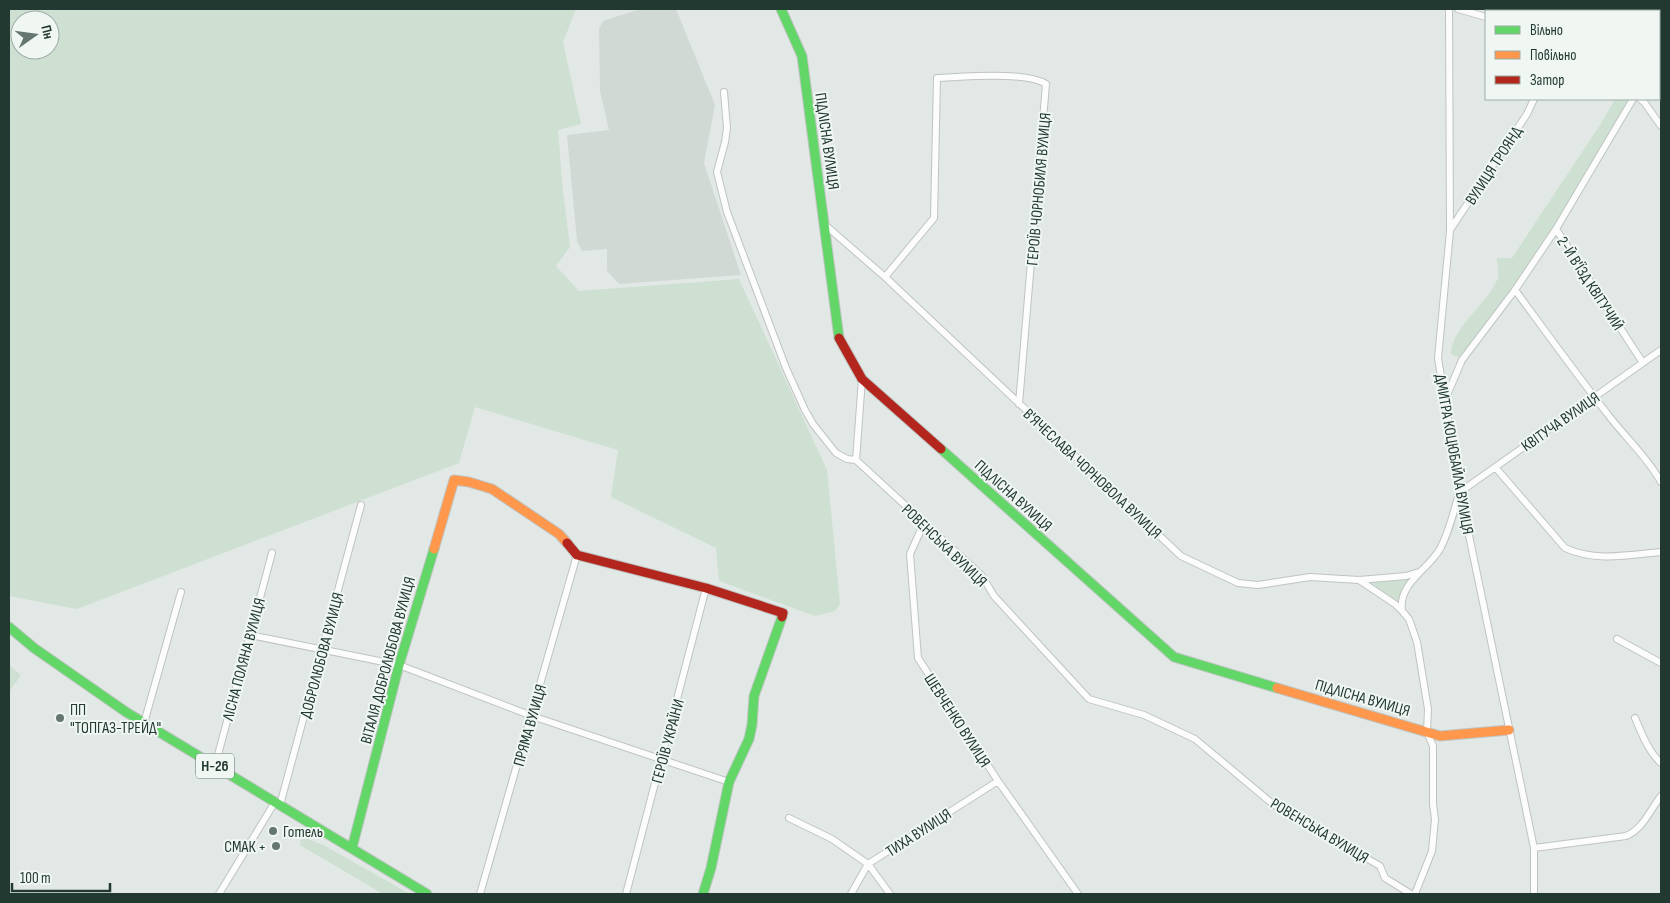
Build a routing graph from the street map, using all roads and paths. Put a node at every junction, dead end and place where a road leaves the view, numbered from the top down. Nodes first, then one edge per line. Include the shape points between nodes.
1 (781, 9) edge
2 (1449, 9) edge
3 (1458, 9) edge
4 (1485, 17) edge
5 (724, 92) dead end
6 (1534, 100) edge
7 (1632, 100) edge
8 (1641, 100) edge
9 (1661, 126) edge
10 (824, 224) junction
11 (1556, 229) junction
12 (1450, 231) junction
13 (885, 277) junction
14 (1515, 290) junction
15 (1661, 350) edge
16 (1643, 363) junction
17 (862, 379) junction
18 (1594, 397) junction
19 (1444, 401) junction
20 (1019, 404) junction
21 (856, 460) junction
22 (1495, 467) junction
23 (1661, 482) edge
24 (1460, 492) junction
25 (361, 505) dead end
26 (924, 523) junction
27 (1661, 552) edge
28 (272, 553) dead end
29 (577, 555) junction
30 (1419, 572) junction
31 (1359, 580) junction
32 (706, 588) junction
33 (181, 592) dead end
34 (1402, 611) junction
35 (9, 628) edge
36 (250, 635) junction
37 (1617, 638) dead end
38 (322, 650) junction
39 (1661, 664) edge
40 (400, 665) junction
41 (532, 716) junction
42 (1635, 718) dead end
43 (144, 723) junction
44 (1509, 730) junction
45 (1427, 732) junction
46 (662, 760) junction
47 (1661, 763) edge
48 (215, 766) junction
49 (998, 781) junction
50 (729, 782) junction
51 (1661, 796) edge
52 (278, 804) junction
53 (789, 818) dead end
54 (352, 848) junction
55 (1534, 848) junction
56 (868, 864) junction
57 (220, 894) edge
58 (427, 894) edge
59 (480, 894) edge
60 (626, 894) edge
61 (703, 894) edge
62 (851, 894) edge
63 (890, 894) edge
64 (1078, 894) edge
65 (1411, 894) edge
66 (1415, 894) edge
67 (1534, 894) edge

1 - 10 street, ПІДЛІСНА ВУЛИЦЯ via 802,56
2 - 12 street, ДМИТРА КОЦЮБАЙЛА ВУЛИЦЯ
3 - 4 street
5 - 21 street, РОВЕНСЬКА ВУЛИЦЯ via 727,128 717,172 727,212 805,410 836,453
6 - 12 street, ВУЛИЦЯ ТРОЯНД
7 - 11 street, 2-Й В'ЇЗД КВІТУЧИЙ
8 - 9 street
10 - 13 street, В'ЯЧЕСЛАВА ЧОРНОВОЛА ВУЛИЦЯ
10 - 17 street, ПІДЛІСНА ВУЛИЦЯ via 839,338
11 - 14 street
11 - 16 street, 2-Й В'ЇЗД КВІТУЧИЙ
12 - 19 street, ДМИТРА КОЦЮБАЙЛА ВУЛИЦЯ via 1438,358
13 - 20 street, В'ЯЧЕСЛАВА ЧОРНОВОЛА ВУЛИЦЯ
13 - 20 street, ГЕРОЇВ ЧОРНОБИЛЯ ВУЛИЦЯ via 934,218 937,78 992,75 1038,79 1046,84
14 - 18 street
14 - 19 street via 1462,360
15 - 16 street, КВІТУЧА ВУЛИЦЯ
16 - 18 street, КВІТУЧА ВУЛИЦЯ
17 - 21 street
17 - 45 street, ПІДЛІСНА ВУЛИЦЯ via 1174,657
18 - 22 street, КВІТУЧА ВУЛИЦЯ
18 - 23 street via 1655,470
19 - 24 street, ДМИТРА КОЦЮБАЙЛА ВУЛИЦЯ
20 - 31 street, В'ЯЧЕСЛАВА ЧОРНОВОЛА ВУЛИЦЯ via 1180,556 1238,583 1258,585 1310,577
21 - 26 street, РОВЕНСЬКА ВУЛИЦЯ
22 - 24 street, КВІТУЧА ВУЛИЦЯ
22 - 27 street via 1565,548 1578,554 1608,557
24 - 30 street via 1439,550
24 - 44 street, ДМИТРА КОЦЮБАЙЛА ВУЛИЦЯ
25 - 38 street, ДОБРОЛЮБОВА ВУЛИЦЯ
26 - 49 street, ШЕВЧЕНКО ВУЛИЦЯ via 910,554 918,658
26 - 65 street, РОВЕНСЬКА ВУЛИЦЯ via 982,576 994,596 1089,699 1144,715 1194,739 1274,806 1380,866 1385,878
28 - 36 street, ЛІСНА ПОЛЯНА ВУЛИЦЯ
29 - 32 street
29 - 40 street, ВІТАЛІЯ ДОБРОЛЮБОВА ВУЛИЦЯ via 559,534 492,489 454,480
29 - 41 street, ПРЯМА ВУЛИЦЯ
30 - 31 street, В'ЯЧЕСЛАВА ЧОРНОВОЛА ВУЛИЦЯ
30 - 34 street via 1402,597
31 - 34 street
32 - 46 street, ГЕРОЇВ УКРАЇНИ
32 - 50 street via 783,613 754,696 749,739
33 - 43 street
34 - 45 street via 1409,619 1417,642 1428,709
35 - 43 street, Н-26
36 - 38 street
36 - 48 street, ЛІСНА ПОЛЯНА ВУЛИЦЯ
37 - 39 street
38 - 40 street
38 - 52 street, ДОБРОЛЮБОВА ВУЛИЦЯ
40 - 41 street
40 - 54 street, ВІТАЛІЯ ДОБРОЛЮБОВА ВУЛИЦЯ
41 - 46 street
41 - 59 street, ПРЯМА ВУЛИЦЯ
42 - 47 street via 1654,756
43 - 48 street, Н-26
44 - 45 street, ПІДЛІСНА ВУЛИЦЯ via 1440,736
44 - 55 street, ДМИТРА КОЦЮБАЙЛА ВУЛИЦЯ
45 - 66 street via 1433,746 1435,819 1432,851
46 - 50 street
46 - 60 street, ГЕРОЇВ УКРАЇНИ
48 - 52 street, Н-26
49 - 56 street, ТИХА ВУЛИЦЯ
49 - 64 street, ШЕВЧЕНКО ВУЛИЦЯ
50 - 61 street
51 - 55 street via 1634,833
52 - 54 street, Н-26
52 - 57 street, ДОБРОЛЮБОВА ВУЛИЦЯ
53 - 56 street via 832,840
54 - 58 street, Н-26
55 - 67 street, ДМИТРА КОЦЮБАЙЛА ВУЛИЦЯ
56 - 62 street, ТИХА ВУЛИЦЯ
56 - 63 street

